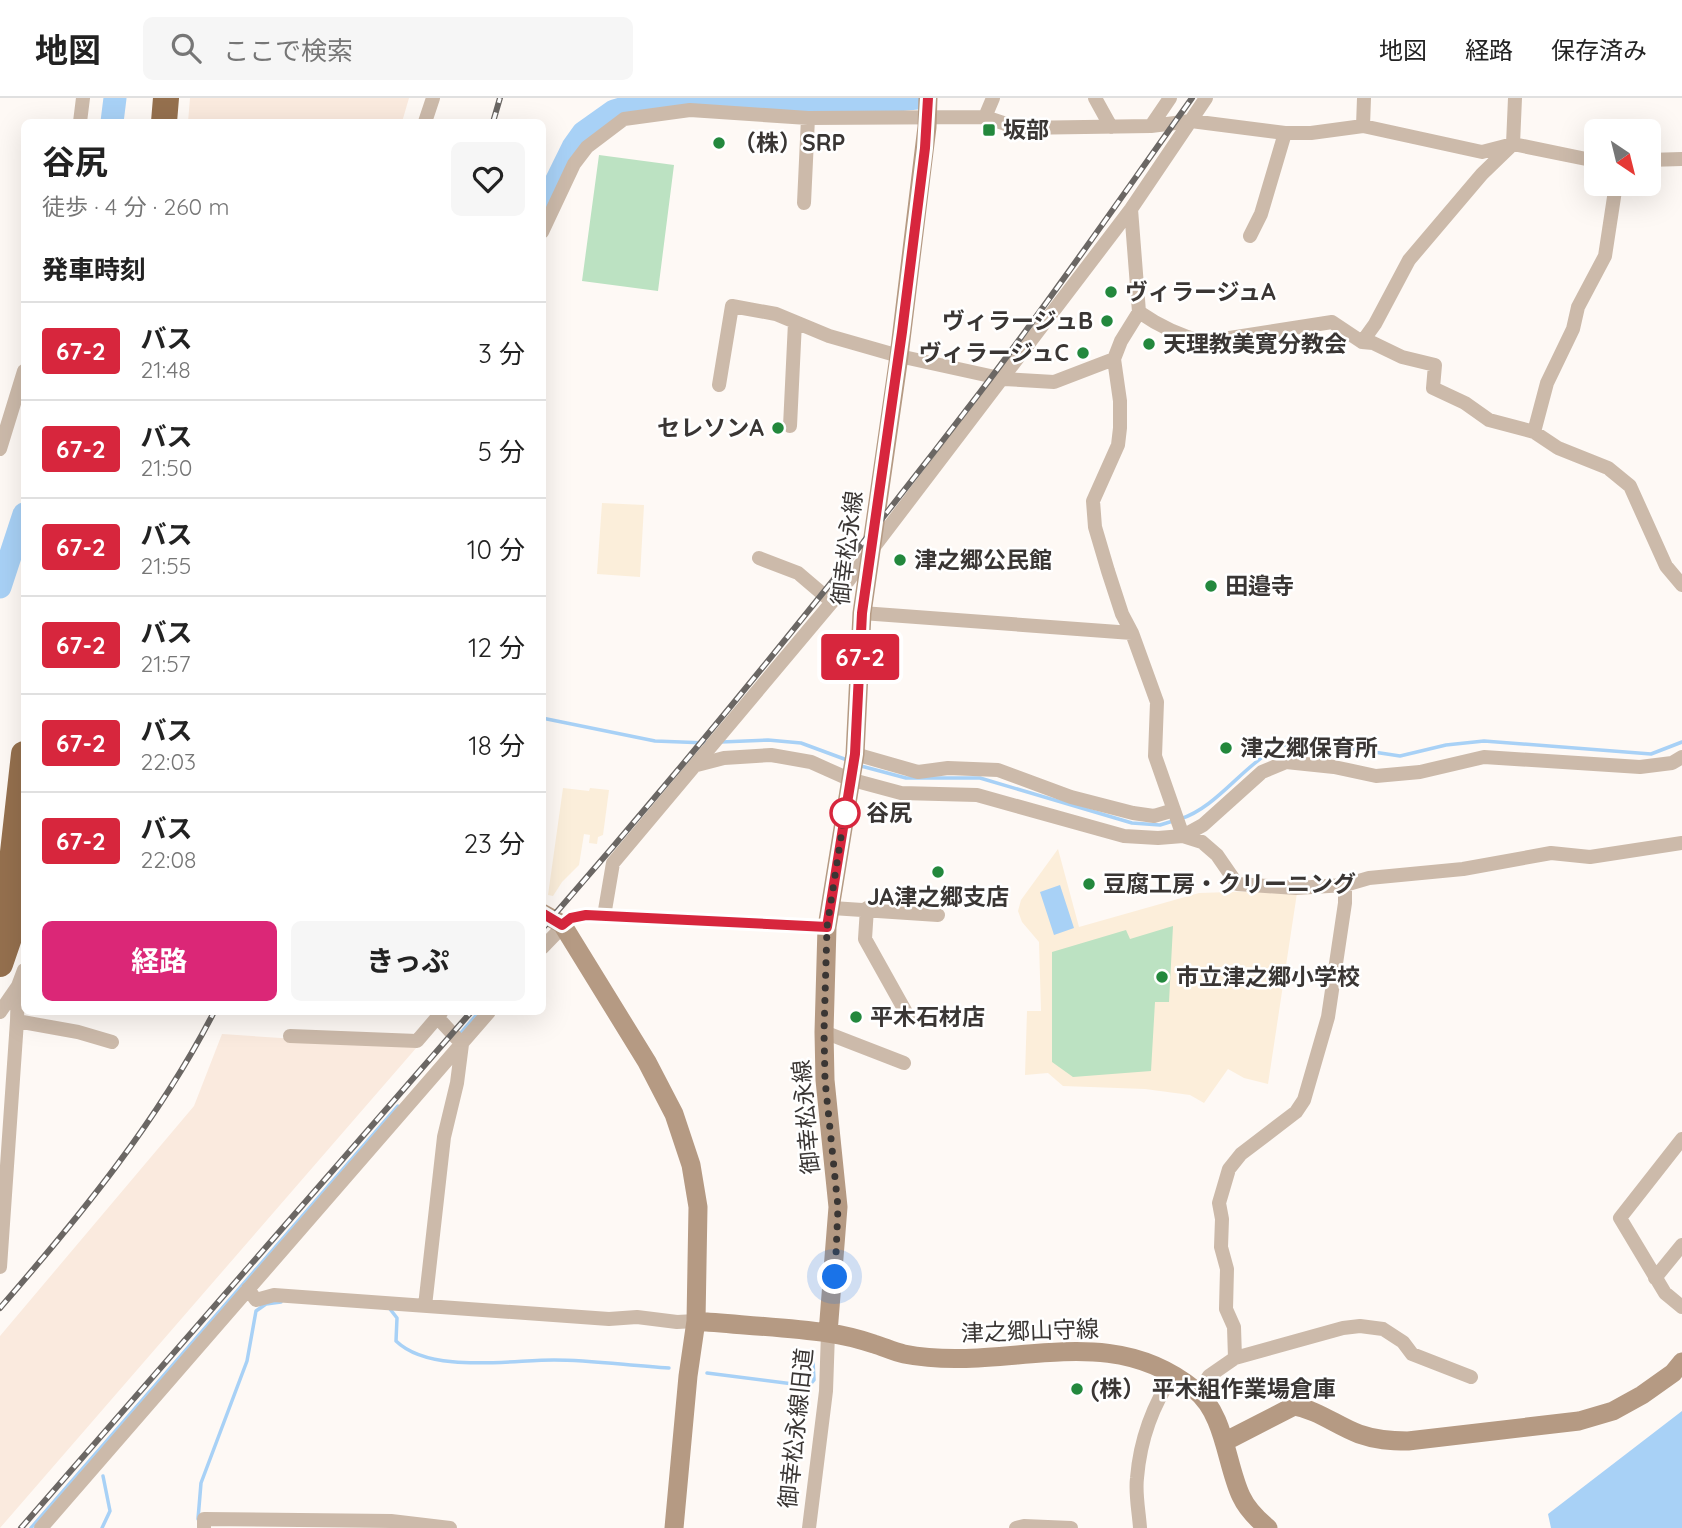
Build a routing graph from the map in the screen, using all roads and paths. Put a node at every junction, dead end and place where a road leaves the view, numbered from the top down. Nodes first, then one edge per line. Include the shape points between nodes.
1 (83, 98) edge
2 (166, 98) edge
3 (179, 98) edge
4 (433, 98) edge
5 (993, 98) edge
6 (1095, 98) edge
7 (1170, 98) edge
8 (1206, 98) edge
9 (1363, 98) edge
10 (1515, 98) edge
11 (928, 107) edge
12 (985, 117) junction
13 (808, 118) junction
14 (80, 119) edge
15 (164, 119) edge
16 (177, 119) edge
17 (426, 119) edge
18 (1191, 121) junction
19 (1151, 126) junction
20 (1363, 126) junction
21 (1111, 127) junction
22 (1285, 133) junction
23 (1513, 144) junction
24 (1584, 159) edge
25 (1682, 159) edge
26 (1661, 160) edge
27 (1614, 196) edge
28 (804, 203) dead end
29 (1131, 209) junction
30 (546, 224) edge
31 (1250, 236) dead end
32 (1139, 312) junction
33 (795, 323) junction
34 (1362, 342) junction
35 (898, 356) junction
36 (1114, 359) junction
37 (1004, 379) junction
38 (21, 381) edge
39 (719, 385) dead end
40 (790, 426) dead end
41 (1534, 432) junction
42 (0, 449) edge
43 (869, 552) junction
44 (759, 558) dead end
45 (1682, 584) edge
46 (832, 602) junction
47 (862, 613) junction
48 (1132, 632) junction
49 (1682, 757) edge
50 (697, 765) junction
51 (852, 765) junction
52 (21, 782) edge
53 (1071, 797) junction
54 (1174, 810) junction
55 (1066, 819) junction
56 (1183, 836) junction
57 (1682, 843) edge
58 (15, 882) edge
59 (1345, 885) junction
60 (832, 908) junction
61 (867, 908) junction
62 (546, 915) edge
63 (938, 915) dead end
64 (0, 916) edge
65 (604, 916) junction
66 (562, 925) junction
67 (827, 927) junction
68 (546, 943) edge
69 (0, 964) edge
70 (21, 988) edge
71 (0, 1012) edge
72 (439, 1015) edge
73 (441, 1015) edge
74 (486, 1015) edge
75 (908, 1016) dead end
76 (18, 1021) junction
77 (824, 1032) junction
78 (290, 1036) dead end
79 (459, 1039) junction
80 (112, 1042) dead end
81 (904, 1063) dead end
82 (1682, 1139) edge
83 (1682, 1245) edge
84 (1, 1246) edge
85 (0, 1267) edge
86 (1655, 1278) junction
87 (248, 1289) junction
88 (425, 1306) junction
89 (1682, 1307) edge
90 (696, 1321) junction
91 (828, 1333) junction
92 (1235, 1358) junction
93 (1682, 1362) edge
94 (1174, 1374) junction
95 (1471, 1377) dead end
96 (1199, 1392) junction
97 (1224, 1442) junction
98 (1259, 1525) edge
99 (41, 1528) edge
100 (204, 1528) edge
101 (450, 1528) edge
102 (674, 1528) edge
103 (809, 1528) edge
104 (1016, 1528) edge
105 (1070, 1528) edge
106 (1140, 1528) edge

1 - 14 street
2 - 15 highway
3 - 16 highway
4 - 17 street
5 - 12 street
6 - 21 street
7 - 19 street
8 - 18 street
9 - 20 street
10 - 23 street
11 - 12 street
11 - 13 street
11 - 35 main road, 御幸松永線
12 - 21 street via 1018,128
13 - 28 street
13 - 30 street via 690,110 624,119 587,146
18 - 19 street
18 - 22 street
18 - 29 street
19 - 21 street
20 - 22 street
20 - 23 street via 1482,152
22 - 31 street
23 - 24 street
23 - 34 street via 1409,260
25 - 26 street
27 - 41 street via 1605,256 1546,383
29 - 32 street
29 - 37 street
32 - 34 street via 1154,323 1204,342 1332,321
32 - 36 street
33 - 35 street
33 - 39 street via 776,314 732,306
33 - 40 street
34 - 41 street via 1435,365 1433,388 1465,402 1489,420
35 - 37 street
35 - 43 main road, 御幸松永線
36 - 37 street via 1054,382
36 - 48 street via 1121,428 1093,501 1108,571
37 - 43 street
38 - 42 street
41 - 45 street via 1558,448 1608,468 1630,486 1665,566
43 - 46 street
43 - 47 main road, 御幸松永線
44 - 46 street via 798,573
46 - 50 street
47 - 48 street
47 - 51 main road, 御幸松永線
48 - 54 street via 1157,702 1155,756
49 - 56 street via 1672,763 1640,767 1484,757 1420,772 1376,776 1286,762 1262,772 1203,825
50 - 51 street via 771,755
50 - 65 street via 613,863
51 - 53 street via 918,772 998,770
51 - 55 street via 901,793 976,795
51 - 60 main road, 御幸松永線
52 - 58 highway
53 - 54 street via 1154,816
53 - 55 street
54 - 56 street
55 - 56 street via 1124,836
56 - 59 street via 1202,842 1217,855 1237,884
57 - 59 street via 1590,857 1551,853 1463,869 1369,877
58 - 64 highway
58 - 69 highway
59 - 92 street via 1328,1017 1304,1100 1296,1112 1241,1154 1229,1169 1219,1203 1227,1269 1226,1309 1234,1328
60 - 61 street
60 - 67 main road, 御幸松永線
61 - 63 street
61 - 75 street via 865,939
62 - 66 main road
65 - 66 street via 571,918
65 - 67 street
66 - 68 street
66 - 90 main road via 674,1114 691,1165 698,1207
67 - 77 main road, 御幸松永線
70 - 71 street
70 - 76 street
72 - 78 street via 417,1041
73 - 79 street
74 - 79 street
76 - 80 street
76 - 84 street
77 - 81 street
77 - 91 main road, 御幸松永線 via 838,1207
79 - 87 street
79 - 88 street via 457,1083 444,1137
82 - 86 street via 1620,1218
83 - 86 street
84 - 85 street
86 - 89 street
87 - 88 street via 256,1300 274,1295
87 - 99 street
88 - 90 street
90 - 91 main road
90 - 102 main road
91 - 94 main road, 津之郷山守線 via 903,1354 963,1359 1113,1352
91 - 103 street, 御幸松永線旧道 via 827,1391
92 - 95 street via 1360,1326 1383,1329 1412,1354
92 - 96 street via 1209,1376
93 - 97 main road via 1642,1395 1614,1411 1579,1421 1382,1441 1294,1406
94 - 96 main road, 津之郷山守線
94 - 106 street via 1160,1393 1142,1441 1136,1480
96 - 97 main road, 津之郷山守線
97 - 98 main road, 津之郷山守線 via 1241,1496
100 - 101 street via 204,1519 391,1521
104 - 105 street

